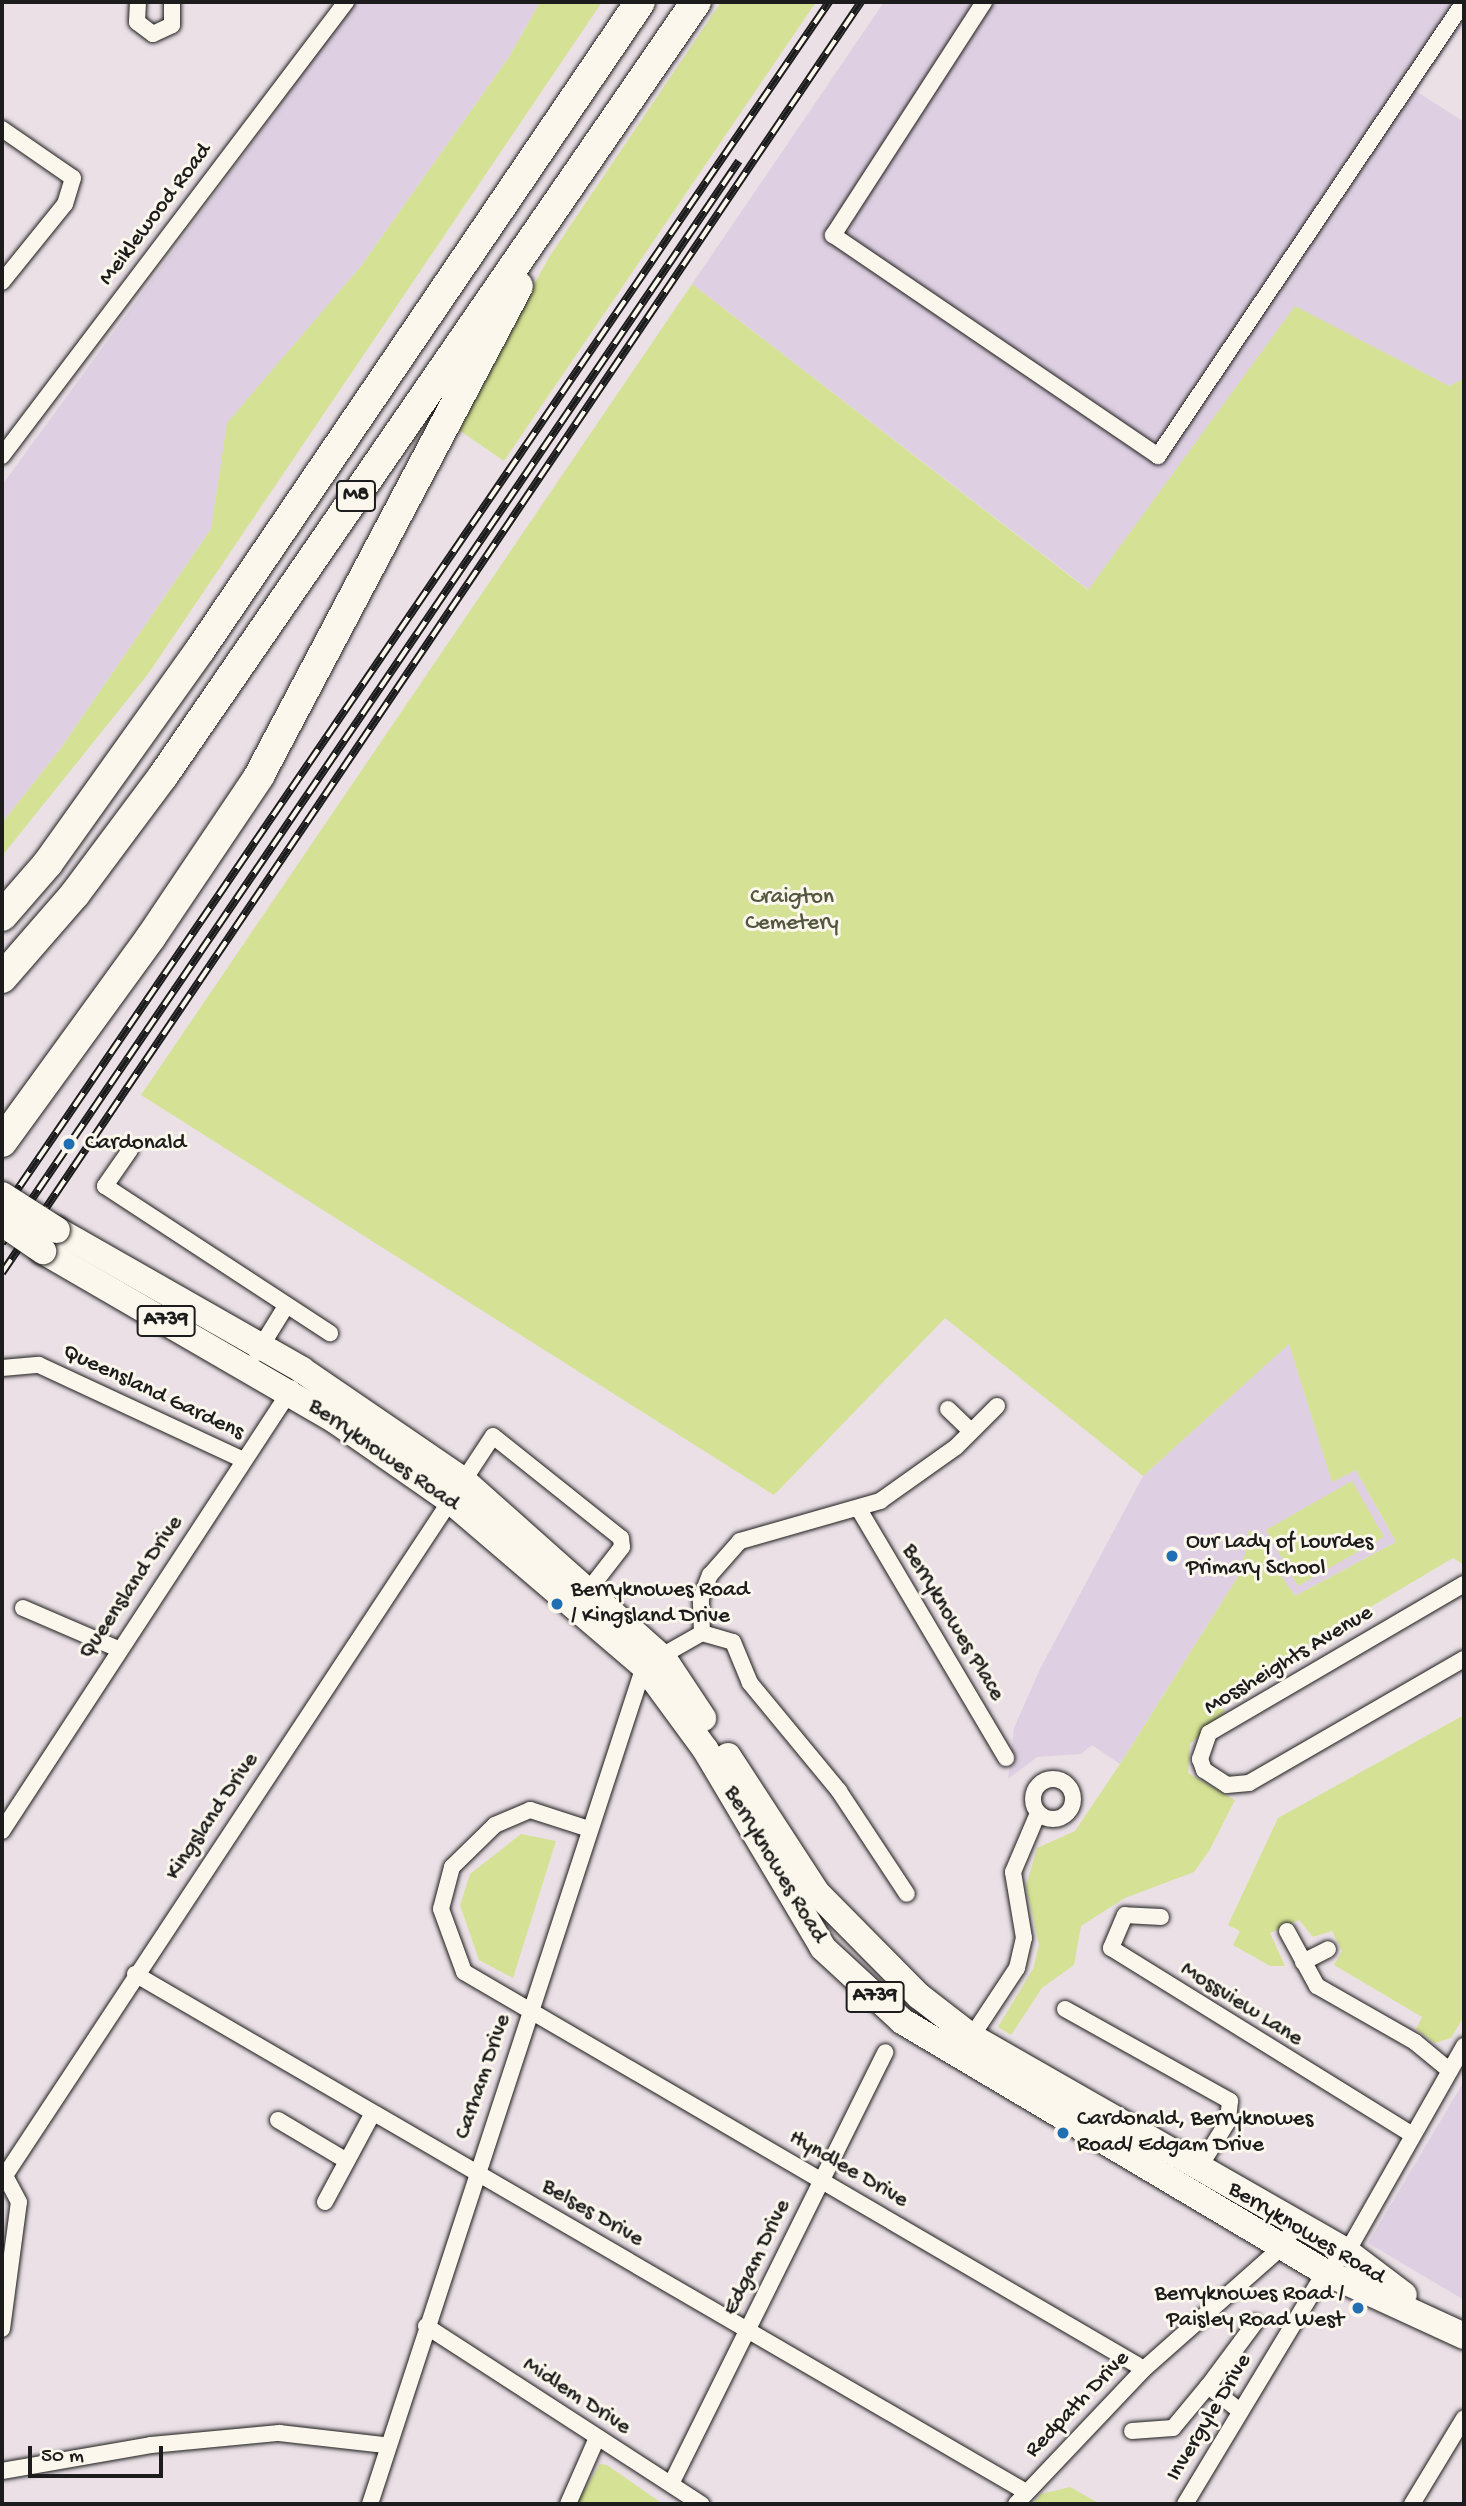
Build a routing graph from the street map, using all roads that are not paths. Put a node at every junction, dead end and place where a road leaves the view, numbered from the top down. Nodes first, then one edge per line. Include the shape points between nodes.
1 (138, 2) edge
2 (172, 2) edge
3 (346, 2) edge
4 (640, 2) edge
5 (696, 2) edge
6 (984, 2) edge
7 (1464, 2) edge
8 (2, 129) edge
9 (586, 163) junction
10 (2, 282) edge
11 (2, 456) edge
12 (48, 863) junction
13 (2, 903) edge
14 (2, 916) edge
15 (2, 978) edge
16 (2, 1142) edge
17 (130, 1150) dead end
18 (2, 1195) edge
19 (2, 1223) edge
20 (50, 1240) junction
21 (286, 1306) junction
22 (330, 1333) dead end
23 (255, 1357) junction
24 (2, 1368) edge
25 (296, 1381) junction
26 (997, 1406) dead end
27 (948, 1409) dead end
28 (971, 1431) junction
29 (244, 1460) junction
30 (458, 1491) junction
31 (860, 1511) junction
32 (1464, 1584) edge
33 (582, 1598) junction
34 (23, 1608) dead end
35 (702, 1633) junction
36 (118, 1650) junction
37 (1464, 1658) edge
38 (654, 1662) junction
39 (1006, 1758) dead end
40 (1038, 1814) dead end
41 (589, 1829) junction
42 (2, 1831) edge
43 (907, 1894) dead end
44 (1161, 1917) dead end
45 (1287, 1931) dead end
46 (1328, 1949) dead end
47 (1303, 1962) junction
48 (135, 1974) junction
49 (1065, 2009) dead end
50 (530, 2011) junction
51 (1464, 2046) edge
52 (966, 2047) junction
53 (885, 2052) dead end
54 (1450, 2071) junction
55 (373, 2113) junction
56 (278, 2120) dead end
57 (1413, 2135) junction
58 (347, 2161) junction
59 (1199, 2168) junction
60 (476, 2173) junction
61 (4, 2174) edge
62 (821, 2181) junction
63 (325, 2202) dead end
64 (2, 2228) edge
65 (18, 2234) junction
66 (1290, 2235) junction
67 (1347, 2252) junction
68 (1325, 2272) junction
69 (1255, 2323) dead end
70 (426, 2326) junction
71 (2, 2329) edge
72 (747, 2330) junction
73 (1454, 2330) edge
74 (1144, 2369) junction
75 (1208, 2386) junction
76 (1240, 2411) junction
77 (1464, 2418) edge
78 (1132, 2431) dead end
79 (597, 2438) junction
80 (385, 2445) junction
81 (2, 2471) edge
82 (671, 2484) junction
83 (1021, 2498) edge
84 (370, 2504) edge
85 (568, 2504) edge
86 (701, 2504) edge
87 (1185, 2504) edge
88 (1412, 2504) edge

1 - 2 street via 136,22 153,34 172,25
3 - 11 street, Meiklewood Road
4 - 12 highway, M8
5 - 9 highway, M8
6 - 7 street via 833,235 1158,456
8 - 10 street via 73,178 65,204
9 - 15 highway, M8 via 114,844
9 - 16 highway via 259,776
12 - 13 highway
12 - 14 highway, M8
17 - 21 street via 105,1186
18 - 20 main road, Berryknowes Road / A739, bridge
19 - 20 main road, Berryknowes Road, bridge
20 - 23 main road, Berryknowes Road / A739
21 - 22 street
21 - 23 street
23 - 25 main road, Berryknowes Road / A739
24 - 29 street, Queensland Gardens via 39,1365
25 - 29 street, Queensland Drive
25 - 30 main road, Berryknowes Road / A739
26 - 28 street
27 - 28 street
28 - 31 street
29 - 36 street, Queensland Drive
30 - 33 main road, Berryknowes Road / A739
30 - 33 street, Berryknowes Road via 493,1436 621,1538 622,1547
30 - 48 street, Kingsland Drive
31 - 35 street via 777,1526 740,1542 710,1575 701,1598
31 - 39 street, Berryknowes Place
32 - 37 street, Mossheights Avenue via 1209,1733 1200,1759 1204,1770 1227,1785 1250,1783
33 - 38 main road, Berryknowes Road / A739
34 - 36 street
35 - 38 street
35 - 43 street via 733,1642 750,1683 839,1791
36 - 42 street, Queensland Drive
38 - 41 street, Carham Drive
38 - 52 main road, Berryknowes Road / A739 via 823,1948 902,2021
40 - 52 street via 1013,1872 1024,1938 1017,1968
41 - 50 street, Carham Drive
41 - 50 street, Hyndlee Drive via 530,1810 495,1825 452,1867 441,1909 449,1945 464,1972
44 - 57 street, Mossview Lane via 1125,1916 1111,1948
45 - 47 street
46 - 47 street
47 - 54 street via 1317,1986 1415,2042
48 - 55 street, Belses Drive
48 - 61 street, Kingsland Drive
49 - 59 street via 1230,2101 1228,2121
50 - 60 street, Carham Drive
50 - 62 street, Hyndlee Drive
51 - 54 street, Invergyle Drive
52 - 59 main road, Berryknowes Road / A739
52 - 66 main road, Berryknowes Road / A739
53 - 62 street, Edgam Drive
54 - 57 street, Invergyle Drive
55 - 58 street
55 - 60 street, Belses Drive
56 - 58 street
57 - 67 street, Invergyle Drive
58 - 63 street
59 - 66 main road, Berryknowes Road / A739
60 - 70 street, Carham Drive
60 - 72 street, Belses Drive
61 - 65 street via 19,2202
62 - 72 street, Edgam Drive
62 - 74 street, Hyndlee Drive
64 - 65 street
65 - 71 street
66 - 67 main road, Berryknowes Road / A739
66 - 68 main road, Berryknowes Road / A739
66 - 74 street, Redpath Drive
67 - 68 street, Invergyle Drive
67 - 73 main road, Berryknowes Road / A739
68 - 73 main road, Berryknowes Road / A739
68 - 76 street, Invergyle Drive
69 - 75 street
70 - 79 street, Midlem Drive
70 - 80 street, Carham Drive
72 - 82 street, Edgam Drive
72 - 83 street, Belses Drive
74 - 83 street, Redpath Drive
75 - 76 street
75 - 78 street via 1172,2428
76 - 87 street, Invergyle Drive
77 - 88 street
79 - 82 street, Midlem Drive
79 - 85 street
80 - 81 street via 279,2433 151,2445
80 - 84 street, Carham Drive
82 - 86 street, Midlem Drive

